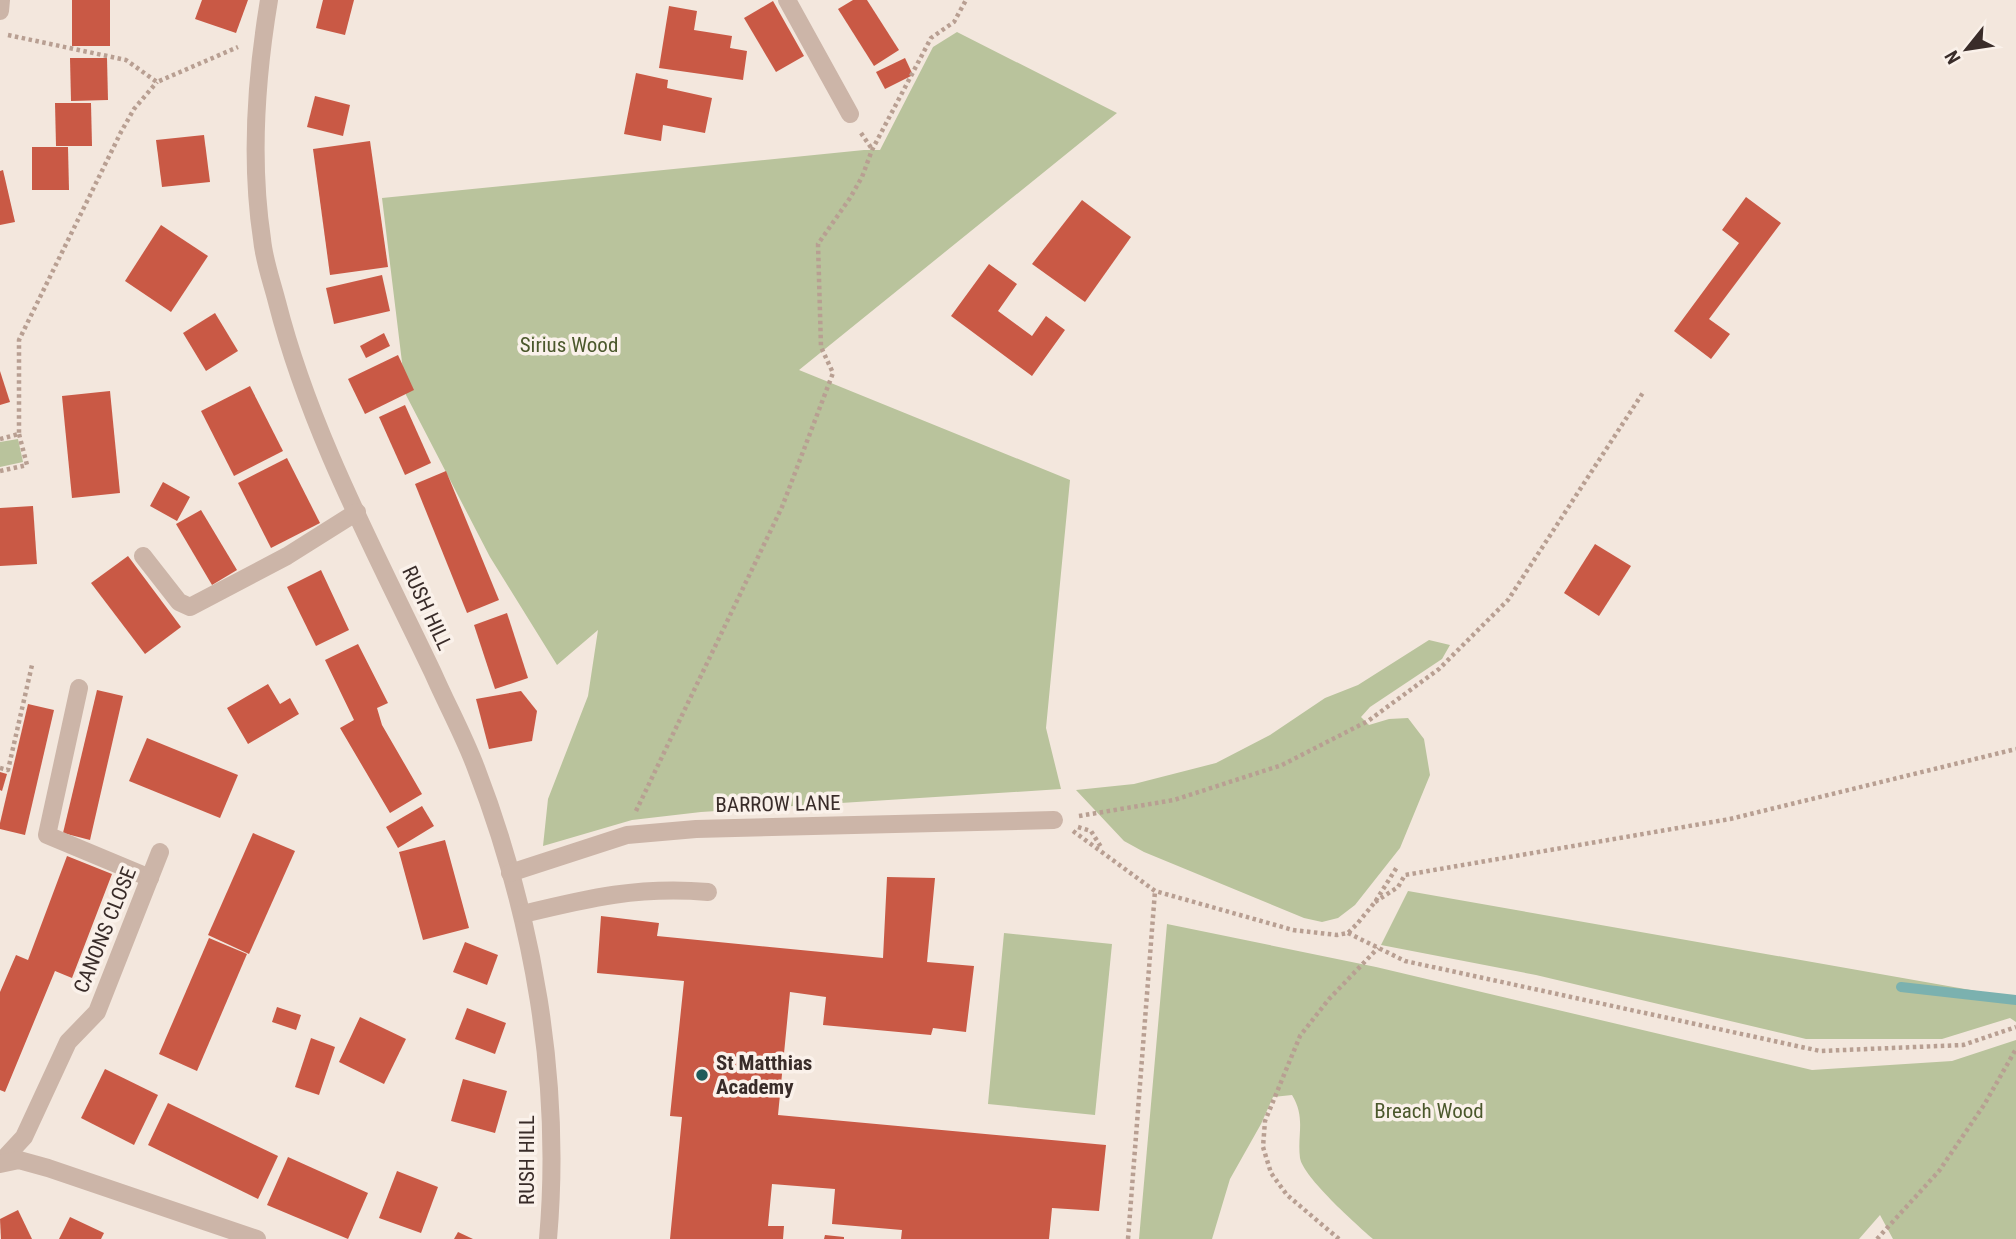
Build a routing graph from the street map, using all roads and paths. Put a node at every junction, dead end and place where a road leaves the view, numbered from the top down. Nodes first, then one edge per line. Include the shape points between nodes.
1 (1, 0) edge
2 (269, 0) edge
3 (787, 0) edge
4 (966, 0) edge
5 (0, 11) edge
6 (0, 33) edge
7 (239, 47) dead end
8 (157, 82) junction
9 (850, 114) dead end
10 (1644, 391) dead end
11 (19, 434) junction
12 (0, 439) edge
13 (0, 471) edge
14 (358, 512) junction
15 (143, 556) dead end
16 (32, 665) dead end
17 (79, 688) dead end
18 (2016, 749) edge
19 (0, 768) edge
20 (1054, 820) junction
21 (627, 835) junction
22 (160, 852) dead end
23 (1104, 852) junction
24 (1398, 867) dead end
25 (510, 873) junction
26 (150, 878) junction
27 (1155, 891) junction
28 (708, 892) dead end
29 (1375, 902) junction
30 (523, 914) junction
31 (1348, 933) junction
32 (1378, 948) junction
33 (2016, 1027) edge
34 (2016, 1049) edge
35 (0, 1163) edge
36 (257, 1239) edge
37 (548, 1239) edge
38 (1128, 1239) edge
39 (1339, 1239) edge
40 (1877, 1239) edge

1 - 5 street
2 - 14 street, RUSH HILL via 256,105 262,241 299,380
3 - 9 street
4 - 21 path via 954,22 931,38 862,177 818,244 821,347 833,373 782,508
6 - 8 path via 126,60
7 - 8 path
8 - 11 path via 121,132 19,340
10 - 20 path via 1508,600 1440,668 1368,721 1282,765 1174,800
11 - 12 path
11 - 13 path via 27,465
14 - 15 street via 288,556 190,607 179,602
14 - 25 street, RUSH HILL via 476,766
16 - 19 path via 8,770
17 - 26 street via 47,835
18 - 29 path via 1730,819 1405,876 1398,887
20 - 21 street, BARROW LANE via 696,829
20 - 23 path
20 - 23 path via 1091,831
21 - 25 street, BARROW LANE
22 - 26 street, CANONS CLOSE
23 - 27 path
24 - 29 path
25 - 30 street, RUSH HILL
26 - 35 street, CANONS CLOSE via 97,1012 68,1042 24,1137
27 - 31 path via 1293,930
27 - 38 path
28 - 30 street via 670,889 602,895
29 - 31 path
30 - 37 street, RUSH HILL via 542,1020 551,1120
31 - 32 path
32 - 33 path via 1405,961 1820,1051 1963,1045
32 - 39 path via 1300,1036 1265,1121 1264,1147 1272,1173 1287,1195
34 - 40 path via 1938,1171
35 - 36 street, CANONS CLOSE via 19,1160 48,1168

